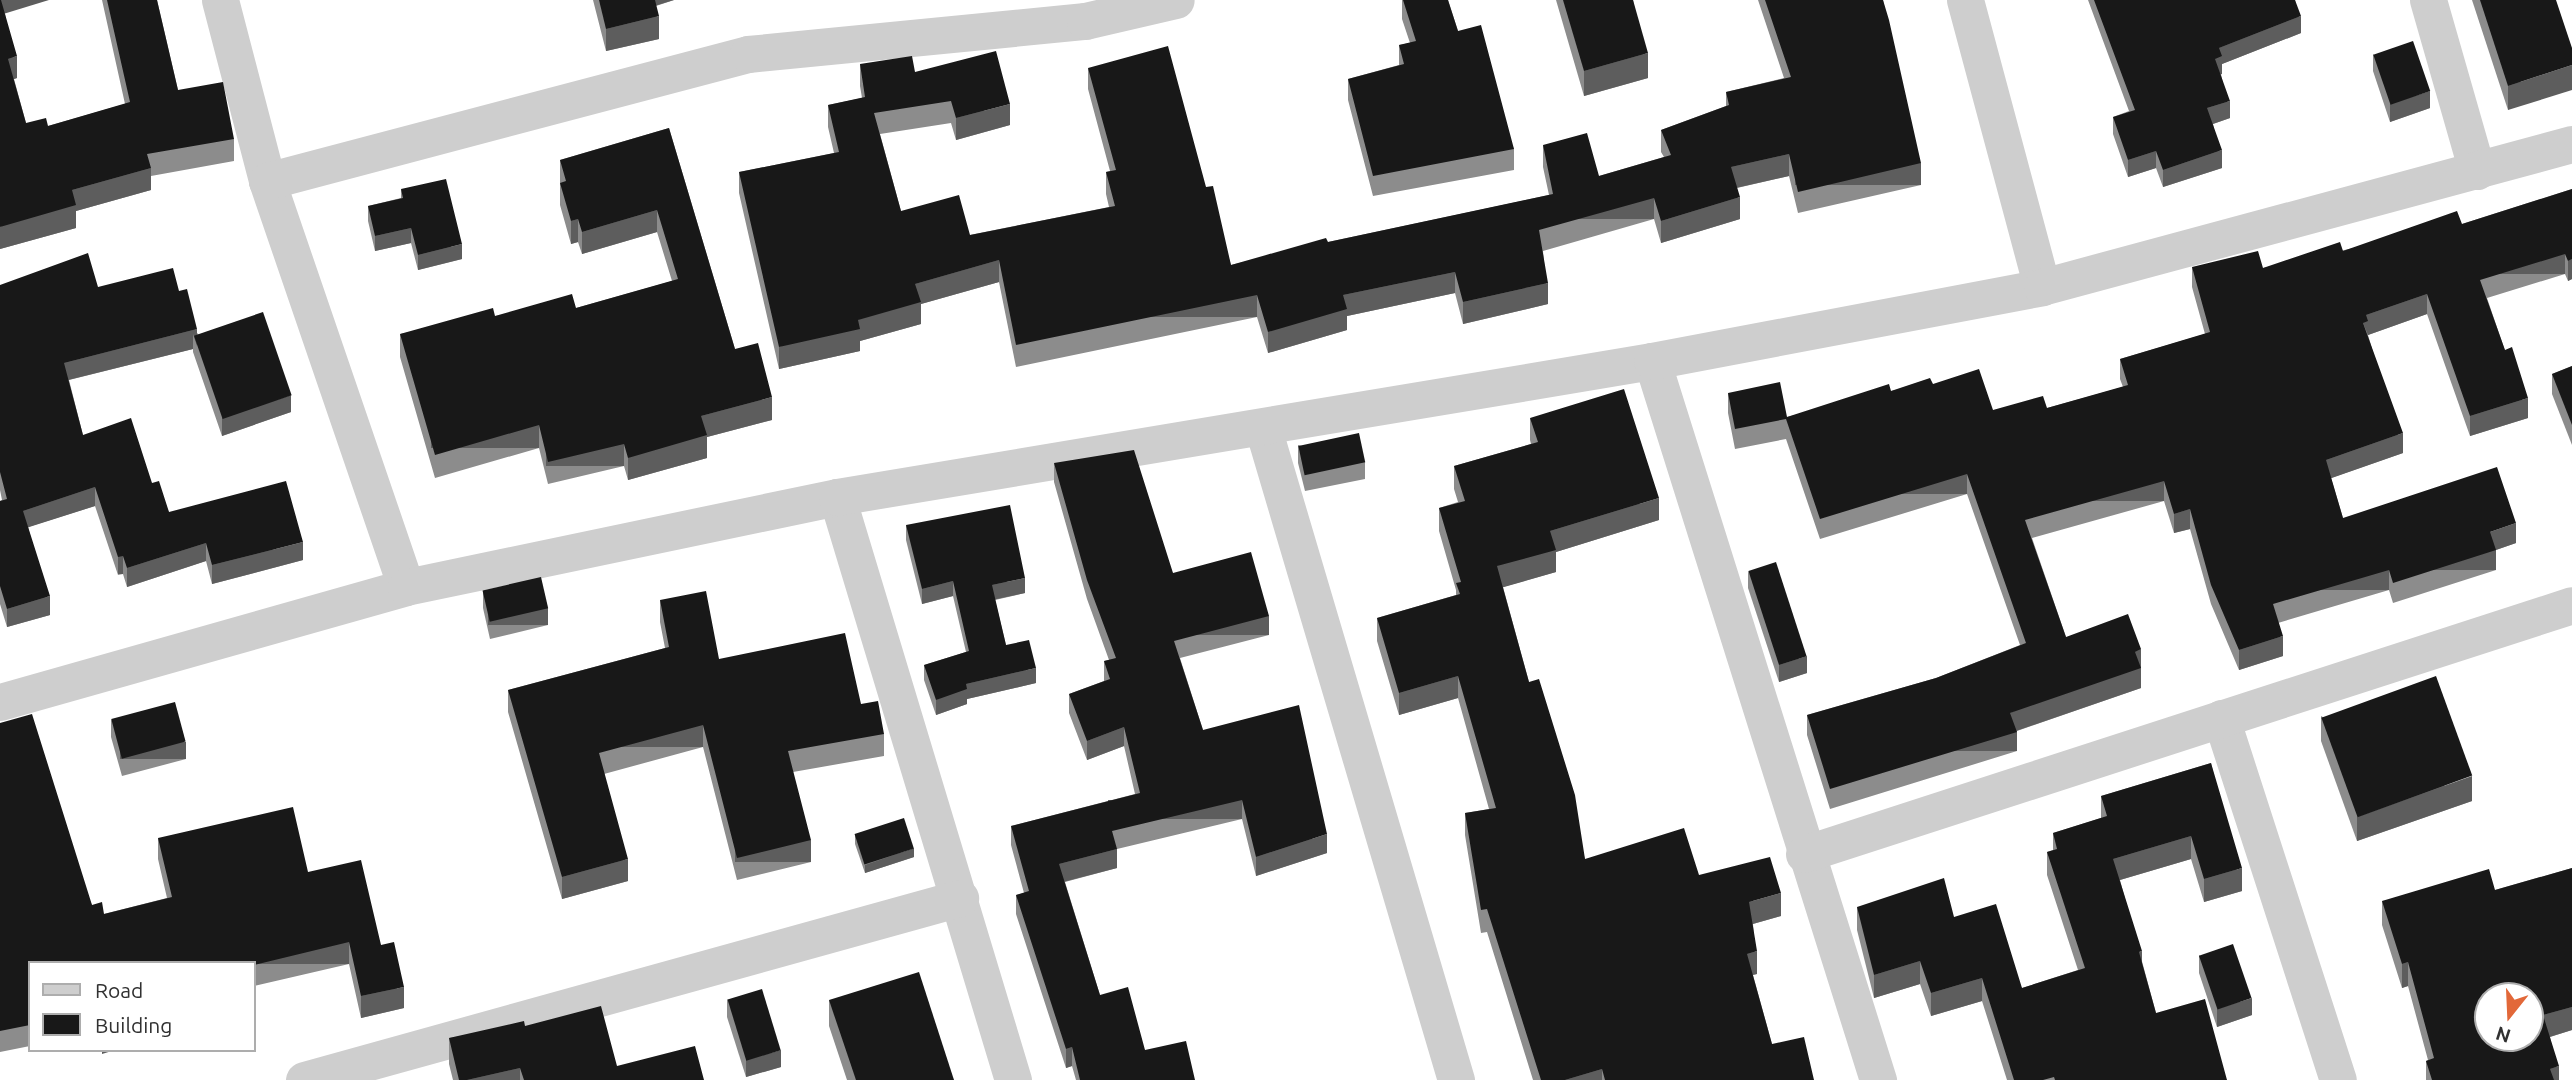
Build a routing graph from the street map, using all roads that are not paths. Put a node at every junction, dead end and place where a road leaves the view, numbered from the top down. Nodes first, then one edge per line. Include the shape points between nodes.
1 (220, 0) edge
2 (1176, 0) edge
3 (1965, 0) edge
4 (2428, 0) edge
5 (2572, 144) edge
6 (2477, 171) junction
7 (267, 181) junction
8 (2042, 287) junction
9 (1652, 361) junction
10 (1263, 428) junction
11 (837, 497) junction
12 (406, 587) junction
13 (2572, 605) edge
14 (0, 702) edge
15 (2221, 718) junction
16 (1804, 854) junction
17 (960, 898) junction
18 (304, 1080) edge
19 (1013, 1080) edge
20 (1456, 1080) edge
21 (1878, 1080) edge
22 (2339, 1080) edge

1 - 7 street
2 - 7 street via 1085,21 748,54
3 - 8 street
4 - 6 street
5 - 6 street
6 - 8 street
7 - 12 street
8 - 9 street
9 - 10 street
9 - 16 street
10 - 11 street
10 - 20 street
11 - 12 street
11 - 17 street
12 - 14 street
13 - 15 street
15 - 16 street
15 - 22 street
16 - 21 street
17 - 18 street
17 - 19 street

